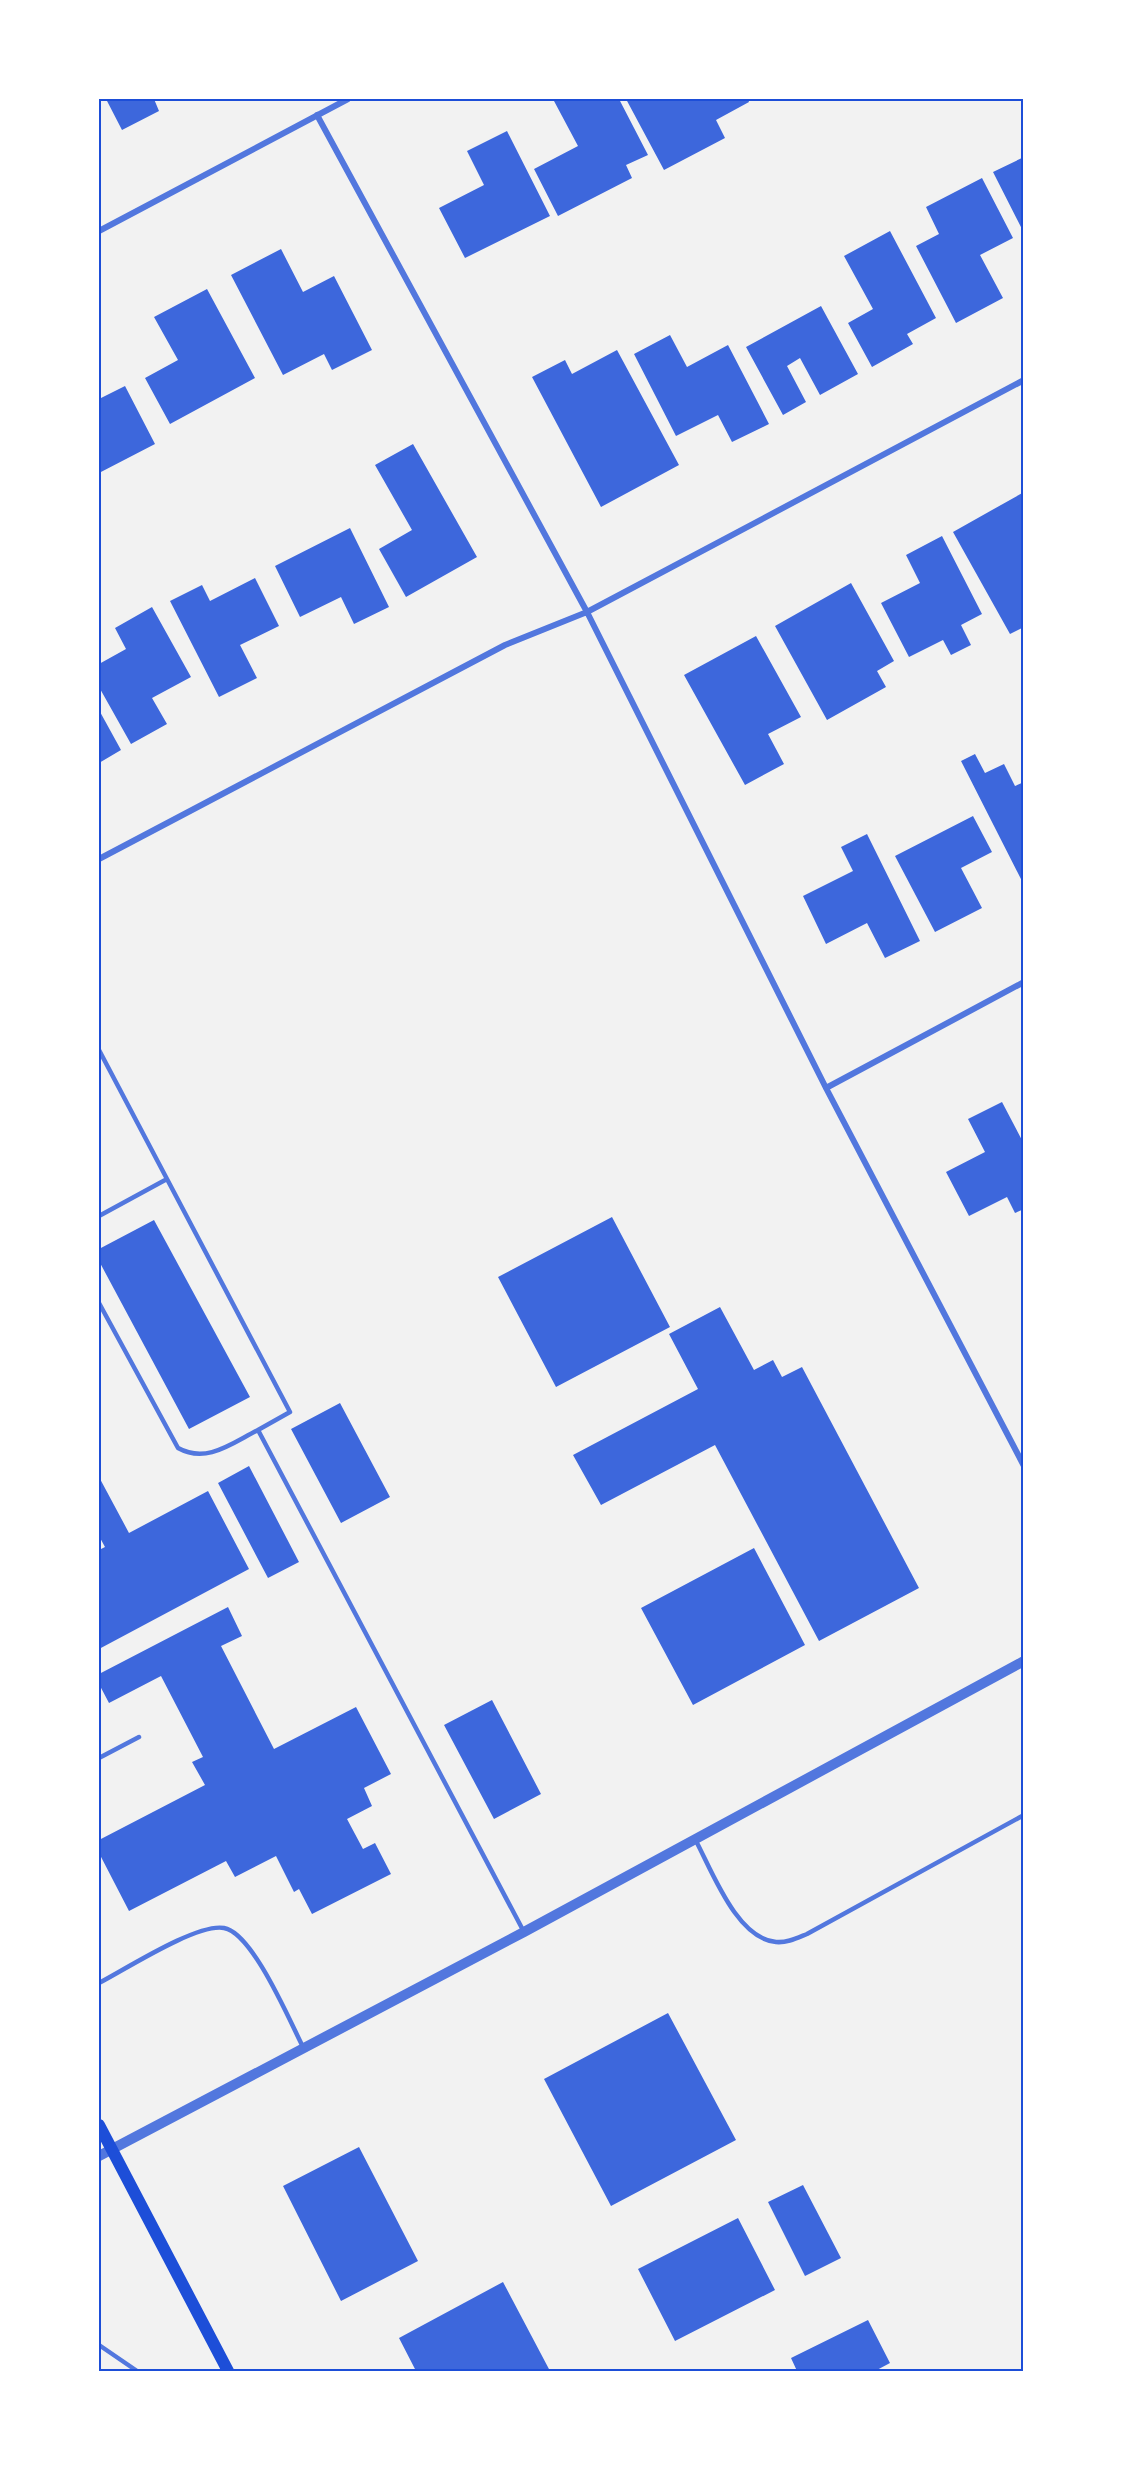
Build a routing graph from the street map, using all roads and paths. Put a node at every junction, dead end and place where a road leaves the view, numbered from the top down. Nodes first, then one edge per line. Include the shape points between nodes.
1 (348, 99) edge
2 (317, 115) junction
3 (99, 231) edge
4 (1024, 380) edge
5 (587, 612) junction
6 (99, 859) edge
7 (1024, 982) edge
8 (99, 1050) edge
9 (826, 1088) junction
10 (167, 1179) junction
11 (99, 1216) edge
12 (99, 1303) edge
13 (258, 1430) junction
14 (1024, 1466) edge
15 (1024, 1661) edge
16 (140, 1737) dead end
17 (99, 1758) edge
18 (1024, 1815) edge
19 (694, 1838) junction
20 (524, 1932) junction
21 (99, 1983) edge
22 (304, 2049) junction
23 (99, 2125) edge
24 (111, 2149) junction
25 (99, 2156) edge
26 (99, 2345) edge
27 (137, 2371) edge
28 (228, 2371) edge

1 - 2 street
2 - 3 street
2 - 5 street
4 - 5 street
5 - 6 street via 505,645
5 - 9 street
7 - 9 street
8 - 10 lane
9 - 14 street
10 - 11 lane
10 - 13 lane via 290,1412
12 - 13 lane via 178,1448 200,1456
13 - 20 lane
15 - 19 street
16 - 17 lane
18 - 19 lane via 807,1934 777,1943 761,1939 732,1909
19 - 20 street
20 - 22 street
21 - 22 lane via 197,1931 226,1928 244,1939 261,1964
22 - 24 street
23 - 24 main road
24 - 25 street
24 - 28 main road
26 - 27 lane

